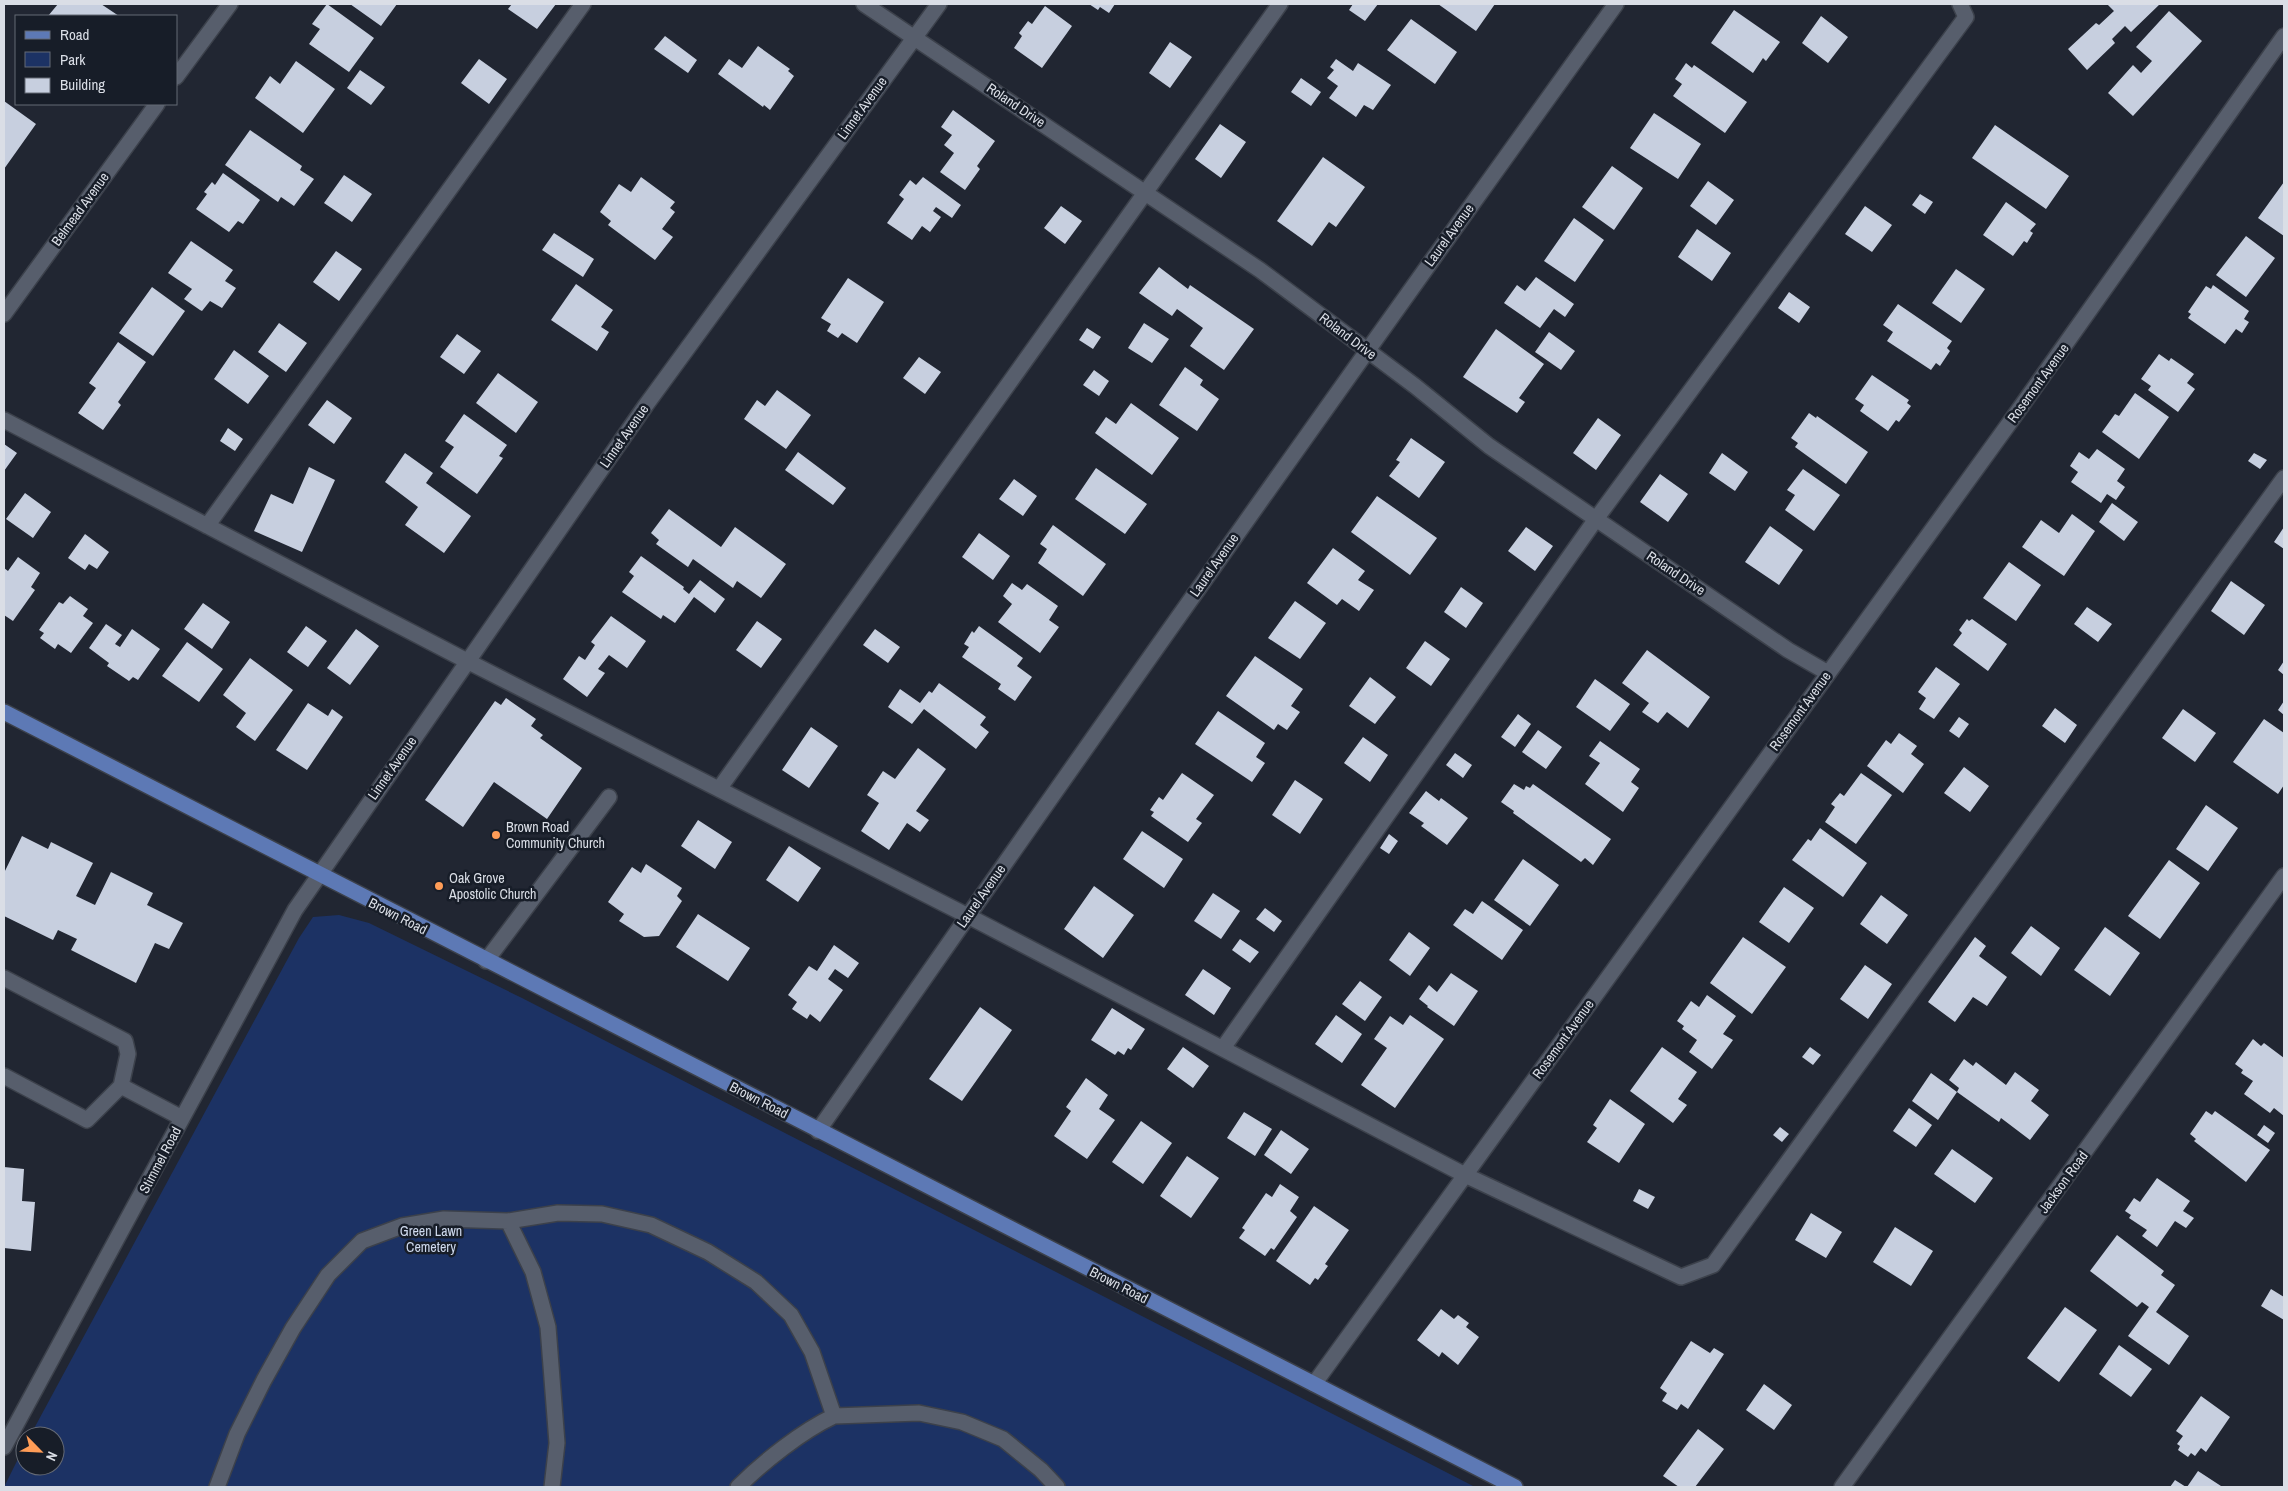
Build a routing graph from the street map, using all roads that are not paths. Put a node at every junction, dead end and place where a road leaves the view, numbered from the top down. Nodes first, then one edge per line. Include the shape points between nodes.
1 (230, 4) edge
2 (583, 4) edge
3 (864, 4) edge
4 (939, 4) edge
5 (1280, 4) edge
6 (1616, 4) edge
7 (1960, 4) edge
8 (2284, 36) edge
9 (913, 38) junction
10 (178, 74) edge
11 (156, 105) edge
12 (1145, 192) junction
13 (4, 314) edge
14 (1367, 349) junction
15 (4, 420) edge
16 (2284, 478) edge
17 (1596, 519) junction
18 (207, 526) junction
19 (467, 661) junction
20 (1828, 673) junction
21 (4, 712) edge
22 (719, 789) junction
23 (609, 797) dead end
24 (318, 874) junction
25 (2284, 876) edge
26 (968, 916) junction
27 (486, 960) junction
28 (4, 978) edge
29 (1223, 1048) junction
30 (4, 1076) edge
31 (121, 1086) junction
32 (182, 1118) junction
33 (818, 1130) junction
34 (1465, 1174) junction
35 (508, 1221) junction
36 (1314, 1384) junction
37 (834, 1416) junction
38 (4, 1447) edge
39 (217, 1487) edge
40 (552, 1487) edge
41 (738, 1487) edge
42 (1057, 1487) edge
43 (1514, 1487) edge
44 (1842, 1487) edge

1 - 10 street
2 - 18 street
3 - 9 street, Roland Drive
4 - 9 street, Linnet Avenue
5 - 12 street
6 - 14 street, Laurel Avenue
7 - 17 street via 1966,17
8 - 20 street, Rosemont Avenue
9 - 12 street, Roland Drive
9 - 19 street, Linnet Avenue via 646,406
11 - 13 street, Belmead Avenue
12 - 14 street, Roland Drive via 1260,270
12 - 22 street
14 - 17 street, Roland Drive via 1490,446
14 - 26 street, Laurel Avenue
15 - 18 street
16 - 34 street via 1713,1265 1681,1277
17 - 20 street, Roland Drive via 1788,650
17 - 29 street
18 - 19 street
19 - 22 street
19 - 24 street, Linnet Avenue
20 - 34 street, Rosemont Avenue
21 - 24 main road, Brown Road
22 - 26 street
23 - 27 street
24 - 27 main road, Brown Road
24 - 32 street, Stimmel Road via 295,910
25 - 44 street, Jackson Road
26 - 29 street
26 - 33 street, Laurel Avenue
27 - 33 main road, Brown Road
28 - 31 street via 125,1041 128,1054
29 - 34 street
30 - 31 street via 87,1120
31 - 32 street
32 - 38 street, Stimmel Road
33 - 36 main road, Brown Road
34 - 36 street, Rosemont Avenue
35 - 37 street via 558,1213 602,1214 651,1225 708,1252 756,1282 791,1315 812,1352
35 - 39 street via 444,1219 402,1226 362,1241 328,1274 292,1328 237,1434
35 - 40 street via 533,1272 548,1327 557,1443
36 - 43 main road, Brown Road
37 - 41 street via 785,1448
37 - 42 street via 918,1413 962,1422 1003,1439

